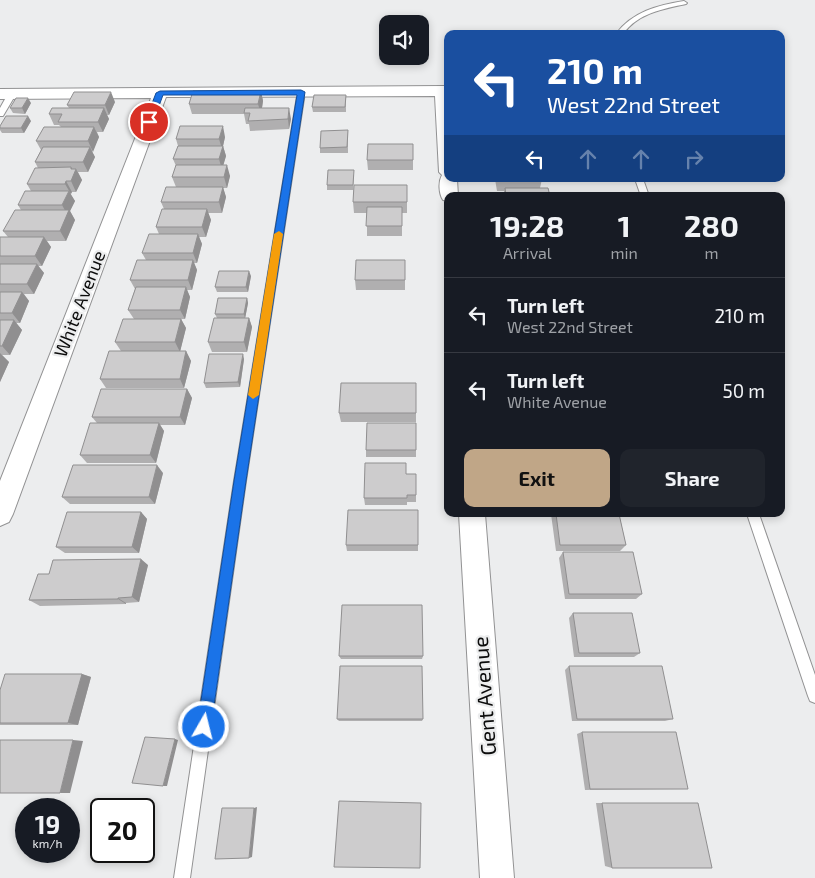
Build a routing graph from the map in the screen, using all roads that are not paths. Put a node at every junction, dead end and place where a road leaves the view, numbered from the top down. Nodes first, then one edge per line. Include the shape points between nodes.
1 (684, 2) dead end
2 (624, 30) edge
3 (301, 92) junction
4 (444, 92) edge
5 (160, 93) junction
6 (6, 94) edge
7 (0, 114) edge
8 (0, 514) edge
9 (472, 517) edge
10 (754, 517) edge
11 (815, 696) edge
12 (182, 878) edge
13 (497, 878) edge

1 - 2 lane via 665,4 644,13
3 - 4 street
3 - 5 street
3 - 12 lane
5 - 6 street
5 - 8 street, White Avenue
6 - 7 lane
9 - 13 street, Gent Avenue
10 - 11 lane

